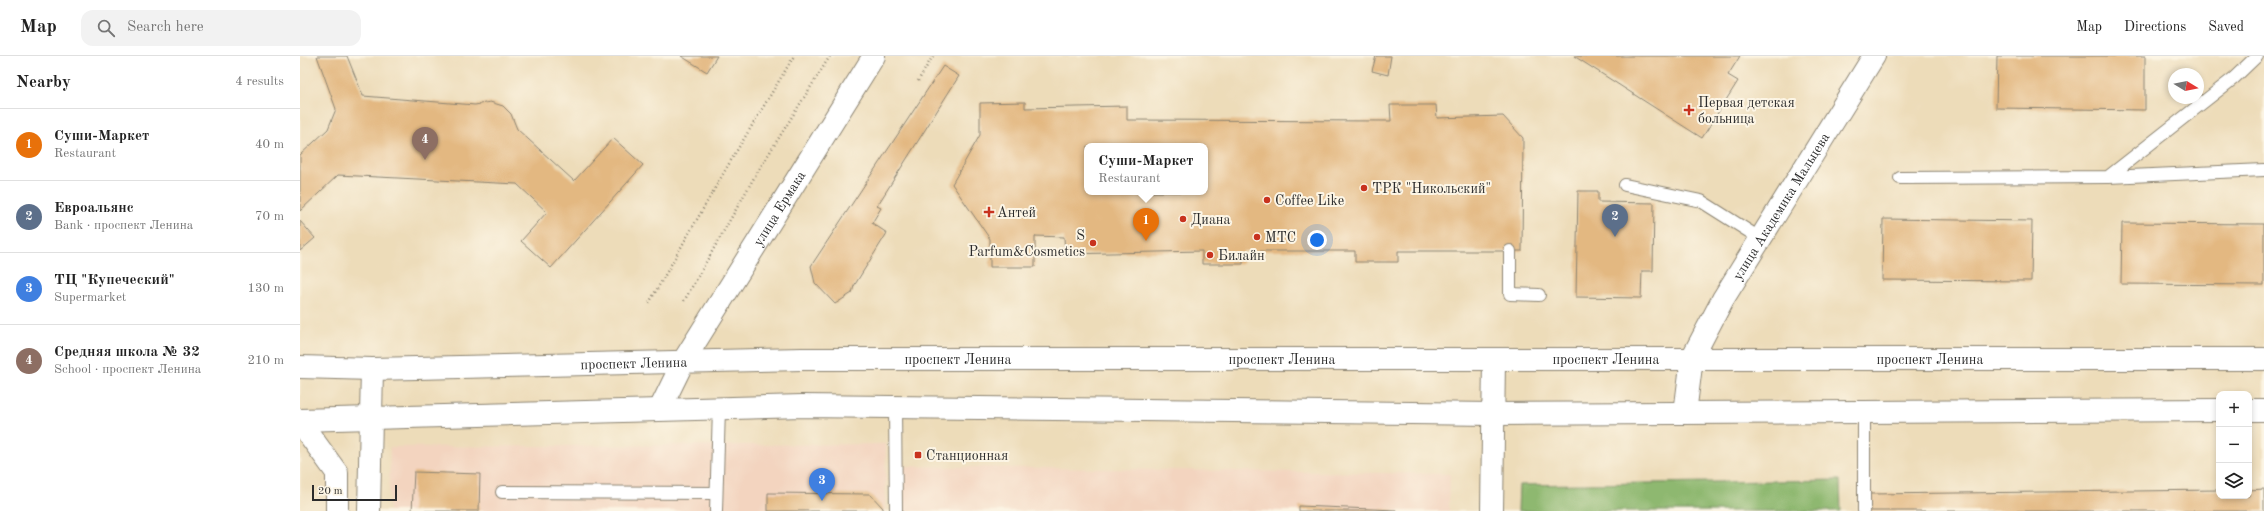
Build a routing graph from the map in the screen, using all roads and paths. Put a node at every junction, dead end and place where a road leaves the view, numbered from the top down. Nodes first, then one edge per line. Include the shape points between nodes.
1 (794, 56) edge
2 (830, 56) edge
3 (874, 56) edge
4 (933, 56) edge
5 (1874, 56) edge
6 (2257, 56) edge
7 (918, 81) dead end
8 (2264, 170) edge
9 (2108, 177) junction
10 (1900, 178) dead end
11 (1625, 185) dead end
12 (1761, 239) junction
13 (1510, 251) dead end
14 (1539, 295) dead end
15 (684, 301) dead end
16 (650, 303) dead end
17 (1692, 358) junction
18 (1494, 359) junction
19 (2264, 359) edge
20 (684, 360) junction
21 (300, 367) edge
22 (372, 369) junction
23 (719, 408) junction
24 (895, 408) junction
25 (660, 409) junction
26 (2216, 410) edge
27 (2252, 410) edge
28 (2264, 410) edge
29 (1685, 413) junction
30 (1864, 413) junction
31 (1494, 414) junction
32 (372, 419) junction
33 (300, 421) edge
34 (502, 492) dead end
35 (716, 493) junction
36 (337, 511) edge
37 (369, 511) edge
38 (716, 511) edge
39 (896, 511) edge
40 (1492, 511) edge
41 (1864, 511) edge

1 - 16 path
2 - 15 path via 755,176
3 - 20 main road, улица Ермака
4 - 7 path
5 - 12 main road, улица Академика Мальцева
6 - 9 lane via 2234,78
8 - 9 lane
9 - 10 lane
11 - 12 lane via 1701,201
12 - 17 main road, улица Академика Мальцева via 1723,299
13 - 14 lane via 1510,294
17 - 18 main road, проспект Ленина
17 - 19 main road, проспект Ленина
17 - 29 main road
18 - 20 main road, проспект Ленина
18 - 31 main road
20 - 22 main road, проспект Ленина
20 - 25 main road, улица Ермака
21 - 22 main road, проспект Ленина
22 - 32 main road
23 - 24 main road
23 - 25 main road
23 - 35 lane
24 - 31 main road
24 - 39 lane
25 - 32 main road
26 - 30 main road
27 - 28 main road
29 - 30 main road
29 - 31 main road
30 - 41 lane
31 - 40 main road
32 - 33 main road
32 - 37 main road
33 - 36 main road via 337,473
34 - 35 lane
35 - 38 lane

